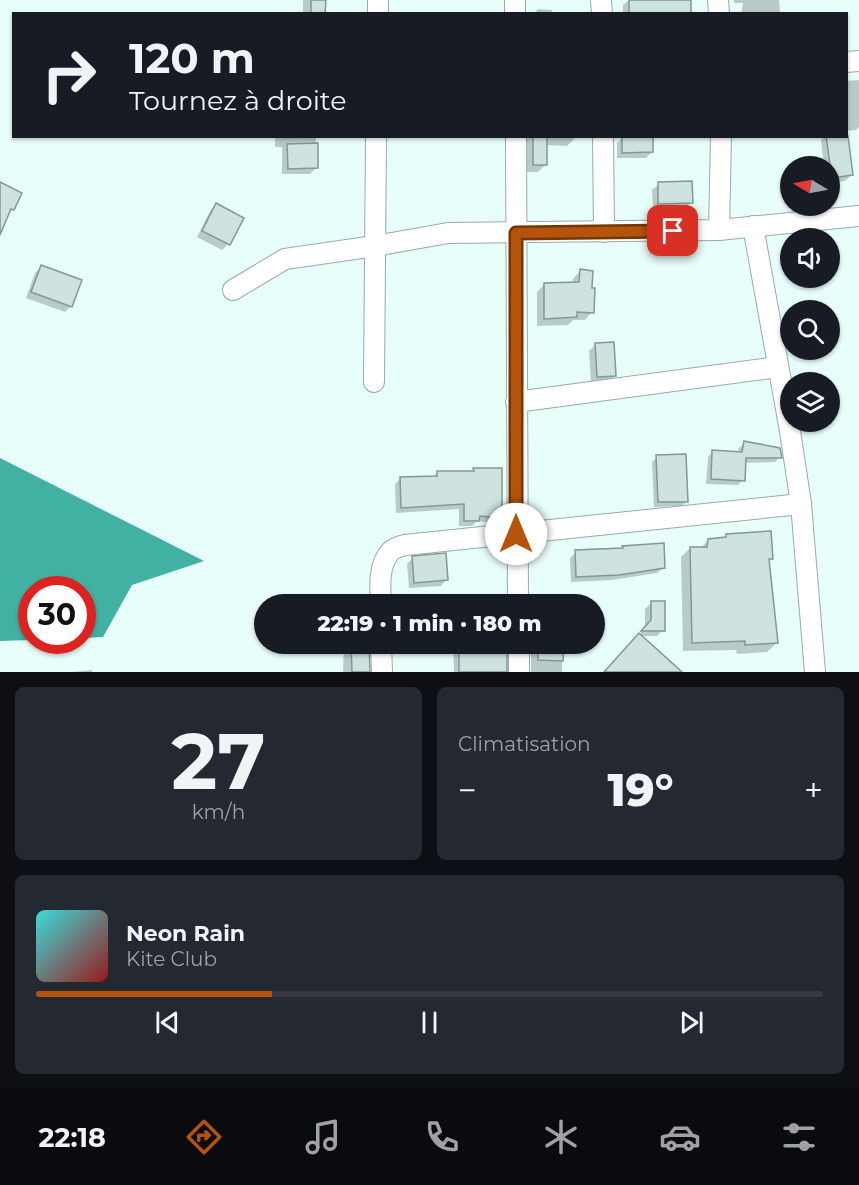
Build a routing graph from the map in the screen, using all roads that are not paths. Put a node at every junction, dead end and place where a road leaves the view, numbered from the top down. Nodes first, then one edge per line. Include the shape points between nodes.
1 (376, 138) edge
2 (516, 138) edge
3 (603, 138) edge
4 (721, 138) edge
5 (859, 216) edge
6 (753, 226) junction
7 (719, 230) junction
8 (604, 232) junction
9 (516, 233) junction
10 (375, 246) junction
11 (233, 290) dead end
12 (778, 367) junction
13 (374, 382) dead end
14 (516, 402) junction
15 (801, 504) junction
16 (516, 534) junction
17 (381, 594) edge
18 (518, 594) edge
19 (381, 654) edge
20 (519, 654) edge
21 (382, 672) edge
22 (519, 672) edge
23 (815, 672) edge

1 - 10 street
2 - 9 street
3 - 8 street
4 - 7 street
5 - 6 street
6 - 7 street
6 - 12 street
7 - 8 street
8 - 9 street
9 - 10 street via 448,233
9 - 14 street
10 - 11 street via 285,259
10 - 13 street
12 - 14 street
12 - 15 street
14 - 16 street
15 - 16 street
15 - 23 street
16 - 17 street via 405,545 391,551 380,576
16 - 18 street
19 - 21 street
20 - 22 street

